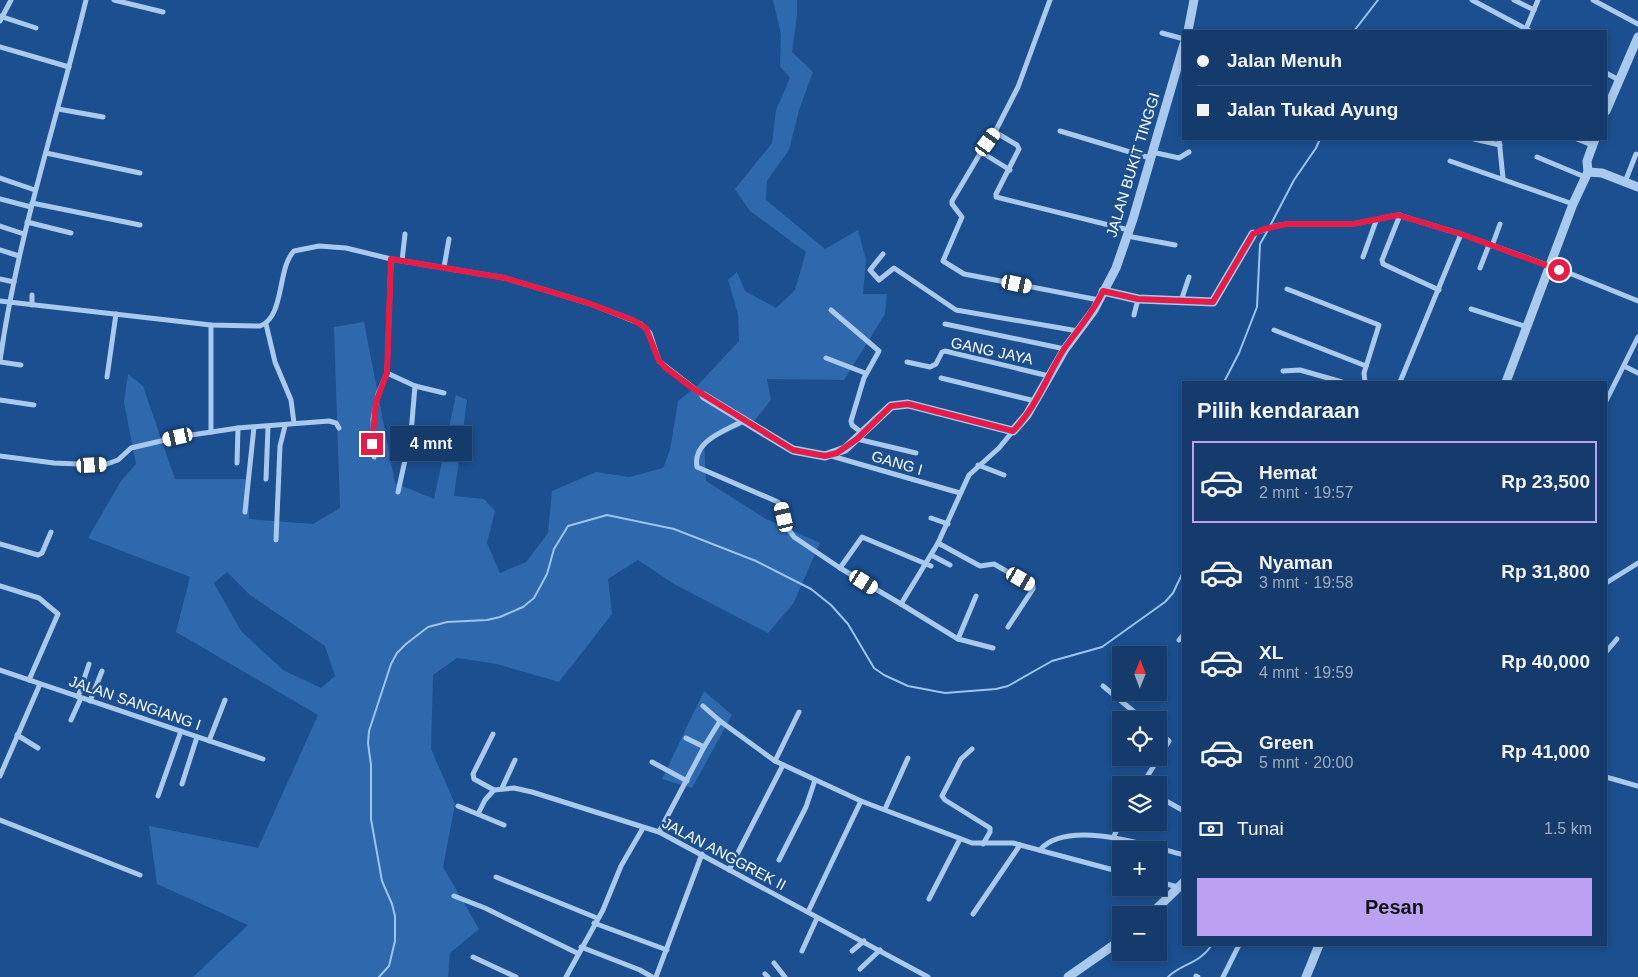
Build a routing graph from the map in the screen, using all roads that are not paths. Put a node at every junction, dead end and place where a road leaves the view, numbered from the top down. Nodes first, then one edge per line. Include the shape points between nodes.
1 (12, 0) edge
2 (86, 0) edge
3 (114, 0) edge
4 (1050, 0) edge
5 (1194, 0) edge
6 (1472, 0) edge
7 (1514, 0) edge
8 (1538, 0) edge
9 (1593, 0) edge
10 (1534, 10) junction
11 (163, 12) dead end
12 (1, 18) edge
13 (1638, 24) edge
14 (36, 28) dead end
15 (1188, 30) edge
16 (1525, 30) edge
17 (1527, 30) edge
18 (1162, 33) dead end
19 (1638, 37) edge
20 (1182, 38) edge
21 (0, 47) edge
22 (1182, 51) edge
23 (69, 67) junction
24 (1607, 75) edge
25 (1617, 80) junction
26 (1607, 108) edge
27 (58, 109) junction
28 (103, 117) dead end
29 (1060, 131) dead end
30 (995, 132) junction
31 (1478, 140) edge
32 (1498, 140) edge
33 (1593, 142) edge
34 (1500, 145) junction
35 (981, 152) junction
36 (1189, 152) dead end
37 (46, 153) junction
38 (1636, 154) dead end
39 (1151, 155) junction
40 (1537, 157) dead end
41 (1450, 161) dead end
42 (1010, 170) junction
43 (140, 173) dead end
44 (1586, 175) junction
45 (0, 178) edge
46 (1503, 178) junction
47 (1625, 182) junction
48 (1638, 187) edge
49 (35, 190) junction
50 (0, 199) edge
51 (1573, 204) junction
52 (31, 205) junction
53 (1400, 215) junction
54 (1376, 221) junction
55 (27, 222) junction
56 (1500, 224) dead end
57 (140, 225) dead end
58 (0, 226) edge
59 (71, 233) dead end
60 (1128, 233) junction
61 (24, 234) junction
62 (405, 234) dead end
63 (1253, 234) joint
64 (1461, 234) junction
65 (449, 239) dead end
66 (1175, 245) dead end
67 (1490, 245) junction
68 (0, 250) edge
69 (883, 254) dead end
70 (19, 256) junction
71 (1363, 257) dead end
72 (391, 259) junction
73 (402, 260) junction
74 (1549, 267) junction
75 (444, 268) junction
76 (1480, 268) dead end
77 (1189, 277) dead end
78 (0, 278) edge
79 (14, 282) junction
80 (1287, 289) dead end
81 (1438, 290) junction
82 (32, 295) dead end
83 (1101, 296) junction
84 (1138, 299) junction
85 (0, 301) edge
86 (1638, 301) edge
87 (9, 302) junction
88 (1180, 302) junction
89 (32, 305) junction
90 (1471, 309) dead end
91 (830, 310) dead end
92 (116, 314) junction
93 (1134, 316) dead end
94 (266, 324) junction
95 (945, 324) dead end
96 (211, 325) junction
97 (1527, 327) junction
98 (2, 329) edge
99 (1274, 330) dead end
100 (1079, 331) junction
101 (1638, 337) edge
102 (1, 348) edge
103 (1065, 349) junction
104 (826, 358) dead end
105 (0, 362) edge
106 (907, 362) dead end
107 (21, 365) dead end
108 (1366, 366) junction
109 (1624, 366) junction
110 (1283, 371) dead end
111 (387, 373) junction
112 (866, 373) junction
113 (1638, 373) edge
114 (1049, 376) junction
115 (106, 377) dead end
116 (941, 378) dead end
117 (1338, 381) edge
118 (1365, 381) edge
119 (1400, 381) edge
120 (1506, 381) edge
121 (415, 386) junction
122 (444, 393) dead end
123 (704, 396) joint
124 (1607, 399) edge
125 (0, 400) edge
126 (1035, 401) junction
127 (34, 405) dead end
128 (744, 421) junction
129 (294, 423) junction
130 (285, 426) junction
131 (254, 427) junction
132 (268, 427) junction
133 (238, 428) junction
134 (339, 428) dead end
135 (1013, 431) junction
136 (211, 432) junction
137 (860, 436) junction
138 (916, 453) dead end
139 (828, 455) junction
140 (0, 456) edge
141 (374, 457) dead end
142 (236, 463) dead end
143 (978, 465) junction
144 (1004, 475) dead end
145 (266, 479) dead end
146 (398, 492) dead end
147 (960, 494) junction
148 (245, 512) dead end
149 (931, 518) dead end
150 (948, 524) junction
151 (51, 532) dead end
152 (276, 540) dead end
153 (938, 543) junction
154 (0, 544) edge
155 (931, 555) junction
156 (1638, 562) edge
157 (928, 565) junction
158 (950, 565) dead end
159 (840, 568) junction
160 (1607, 583) edge
161 (0, 586) edge
162 (976, 596) dead end
163 (901, 604) junction
164 (1008, 627) dead end
165 (1182, 636) edge
166 (958, 639) junction
167 (1618, 639) dead end
168 (1179, 640) dead end
169 (993, 648) dead end
170 (1607, 651) edge
171 (89, 664) dead end
172 (0, 670) edge
173 (102, 671) dead end
174 (29, 680) junction
175 (40, 684) junction
176 (1104, 686) dead end
177 (80, 698) junction
178 (225, 700) dead end
179 (90, 701) junction
180 (703, 706) dead end
181 (1133, 711) edge
182 (799, 712) dead end
183 (71, 720) dead end
184 (720, 721) junction
185 (181, 732) junction
186 (493, 734) dead end
187 (17, 735) junction
188 (197, 737) junction
189 (686, 738) dead end
190 (209, 742) junction
191 (704, 747) junction
192 (38, 748) dead end
193 (972, 750) dead end
194 (908, 758) dead end
195 (263, 759) dead end
196 (515, 760) dead end
197 (775, 761) junction
198 (652, 762) dead end
199 (783, 765) junction
200 (0, 776) edge
201 (1607, 777) edge
202 (815, 780) junction
203 (687, 781) junction
204 (182, 784) dead end
205 (1638, 786) edge
206 (502, 788) junction
207 (494, 790) junction
208 (158, 796) dead end
209 (861, 801) junction
210 (1167, 801) edge
211 (458, 806) dead end
212 (885, 809) junction
213 (1182, 810) edge
214 (478, 814) junction
215 (0, 820) edge
216 (504, 825) dead end
217 (643, 828) junction
218 (1116, 831) edge
219 (659, 832) junction
220 (1114, 836) junction
221 (960, 839) junction
222 (983, 844) junction
223 (1020, 845) junction
224 (1040, 850) junction
225 (702, 854) junction
226 (1182, 854) edge
227 (779, 860) dead end
228 (729, 870) junction
229 (1112, 870) edge
230 (140, 875) dead end
231 (496, 877) dead end
232 (1167, 883) edge
233 (1181, 885) edge
234 (454, 896) dead end
235 (929, 899) dead end
236 (1159, 906) edge
237 (808, 912) junction
238 (973, 914) dead end
239 (817, 918) junction
240 (596, 921) junction
241 (864, 941) junction
242 (1112, 946) edge
243 (1239, 946) edge
244 (1319, 946) edge
245 (581, 947) junction
246 (667, 950) junction
247 (880, 950) junction
248 (802, 951) dead end
249 (852, 951) dead end
250 (577, 954) junction
251 (473, 957) dead end
252 (774, 963) dead end
253 (860, 968) dead end
254 (516, 977) edge
255 (566, 977) edge
256 (652, 977) edge
257 (656, 977) edge
258 (785, 977) edge
259 (928, 977) edge
260 (1068, 977) edge
261 (1223, 977) edge
262 (1306, 977) edge

1 - 12 street
2 - 23 street
3 - 11 street
4 - 30 street via 1018,87
5 - 15 street
6 - 16 street
7 - 10 street
8 - 10 street
9 - 13 street
10 - 17 street
12 - 14 street
18 - 20 street
19 - 25 street
21 - 23 street
22 - 39 street, JALAN BUKIT TINGGI
23 - 27 street
24 - 25 street
25 - 26 street
27 - 28 street
27 - 37 street
29 - 39 street
30 - 35 street
30 - 42 street via 1018,147
31 - 34 street
32 - 34 street
33 - 44 street
34 - 46 street
35 - 42 street
35 - 83 street via 952,201 962,217 944,263 964,274
36 - 39 street via 1179,158
37 - 43 street
37 - 49 street
38 - 47 street
39 - 60 street, JALAN BUKIT TINGGI
40 - 44 street
41 - 46 street
42 - 60 street via 996,194 997,198
44 - 47 street via 1602,173
44 - 51 street
45 - 49 street
46 - 51 street
47 - 48 street
49 - 52 street
50 - 52 street
51 - 74 street
52 - 55 street
52 - 57 street
53 - 54 street
53 - 64 street
53 - 81 street via 1382,262
54 - 63 street via 1275,226
54 - 71 street
55 - 59 street
55 - 61 street
56 - 67 street
58 - 61 street
60 - 66 street
60 - 83 street, JALAN BUKIT TINGGI via 1116,268
61 - 70 street
62 - 73 street
63 - 88 street via 1213,302
64 - 67 street
64 - 81 street
65 - 75 street
67 - 74 street
67 - 76 street
68 - 70 street
69 - 100 street via 870,270 880,280 894,268 956,310
70 - 79 street
72 - 73 street
72 - 94 street via 338,247 309,246 294,251 287,262 276,306
72 - 111 street
73 - 75 street
74 - 86 street
74 - 97 street
75 - 123 street via 505,278 633,320 650,333 659,361
77 - 88 street
78 - 79 street
79 - 87 street
80 - 108 street via 1378,324
81 - 119 street
82 - 89 street
83 - 84 street
83 - 100 street, JALAN BUKIT TINGGI
84 - 88 street
84 - 93 street
85 - 87 street
87 - 89 street
87 - 98 street
89 - 92 street
90 - 97 street
91 - 112 street via 879,349
92 - 96 street
92 - 115 street
94 - 96 street
94 - 129 street via 275,362 291,400
95 - 103 street
96 - 136 street
97 - 120 street
98 - 102 street
99 - 108 street
100 - 103 street, JALAN BUKIT TINGGI
101 - 109 street
102 - 105 street
103 - 114 street, JALAN BUKIT TINGGI
104 - 112 street
105 - 107 street
106 - 114 street, GANG JAYA via 930,367 945,351
108 - 118 street
109 - 113 street
109 - 124 street
110 - 117 street via 1300,370
111 - 121 street
111 - 141 street via 374,410
112 - 137 street via 851,423
114 - 126 street, JALAN BUKIT TINGGI
116 - 126 street
121 - 122 street
121 - 146 street via 411,433
123 - 128 street
125 - 127 street
126 - 135 street, JALAN BUKIT TINGGI
128 - 139 street via 793,450
128 - 159 street via 701,445 697,467 778,502 794,537
129 - 130 street
129 - 134 street via 333,422
130 - 132 street
130 - 152 street via 280,446
131 - 132 street
131 - 133 street
131 - 148 street
132 - 145 street
133 - 136 street
133 - 142 street
135 - 137 street via 901,404 891,406
135 - 143 street
136 - 140 street via 131,448 118,460 104,465
137 - 138 street
137 - 139 street via 846,449
139 - 147 street, GANG I
143 - 144 street
143 - 147 street
147 - 150 street
149 - 150 street
150 - 153 street
151 - 154 street via 42,554 38,555
153 - 155 street
153 - 164 street via 980,566 994,564 1033,586
155 - 157 street
155 - 158 street
156 - 160 street
157 - 159 street via 862,537
157 - 163 street
159 - 163 street
161 - 174 street via 39,598 57,613
162 - 166 street
163 - 166 street
165 - 168 street
166 - 169 street
167 - 170 street
171 - 177 street
172 - 174 street, JALAN SANGIANG I
173 - 179 street
174 - 175 street, JALAN SANGIANG I
175 - 177 street, JALAN SANGIANG I
175 - 187 street
176 - 181 street
177 - 179 street, JALAN SANGIANG I
177 - 183 street
178 - 190 street
179 - 185 street, JALAN SANGIANG I
180 - 184 street
182 - 197 street
184 - 191 street
184 - 197 street
185 - 188 street, JALAN SANGIANG I
185 - 208 street
186 - 207 street via 473,774 474,779
187 - 192 street
187 - 200 street
188 - 190 street, JALAN SANGIANG I
188 - 204 street
189 - 191 street
190 - 195 street, JALAN SANGIANG I
191 - 203 street
193 - 222 street via 961,760 942,796 990,828
194 - 212 street
196 - 206 street
197 - 199 street
198 - 203 street
199 - 202 street
199 - 228 street
201 - 205 street
202 - 209 street
202 - 227 street via 806,807
203 - 219 street
206 - 207 street, JALAN ANGGREK II
206 - 217 street, JALAN ANGGREK II via 542,794
207 - 214 street
209 - 212 street
209 - 237 street
210 - 213 street
211 - 214 street
212 - 221 street
214 - 216 street
215 - 230 street
217 - 219 street, JALAN ANGGREK II
217 - 240 street via 620,866
218 - 220 street
219 - 225 street, JALAN ANGGREK II
220 - 224 street via 1067,837 1052,841
220 - 226 street
221 - 222 street
221 - 235 street
222 - 223 street via 1002,842
223 - 224 street
223 - 238 street
224 - 229 street
225 - 228 street, JALAN ANGGREK II
225 - 246 street
228 - 237 street, JALAN ANGGREK II
231 - 240 street
232 - 233 street
233 - 236 street
234 - 250 street via 494,912
237 - 239 street, JALAN ANGGREK II
239 - 241 street, JALAN ANGGREK II
239 - 248 street
240 - 245 street
240 - 246 street
241 - 247 street, JALAN ANGGREK II
241 - 249 street
242 - 260 street
243 - 261 street
244 - 262 street
245 - 250 street
245 - 256 street
246 - 257 street
247 - 253 street
247 - 259 street, JALAN ANGGREK II
250 - 255 street
251 - 254 street
252 - 258 street

